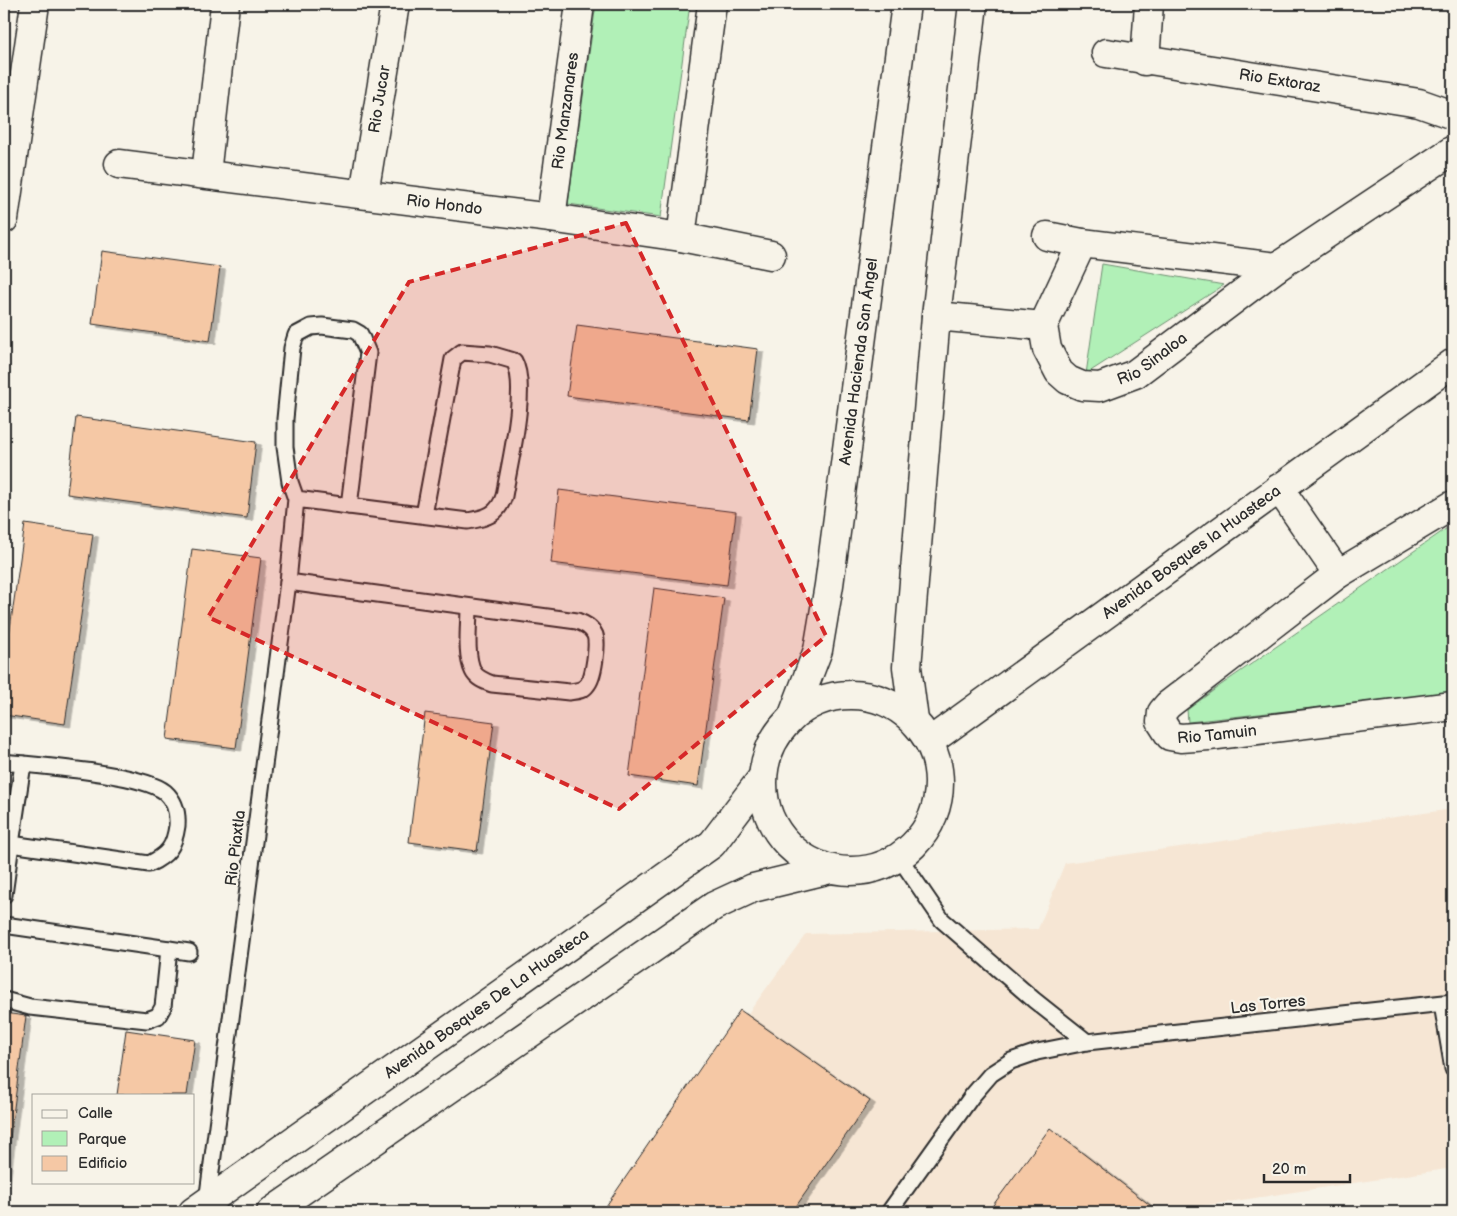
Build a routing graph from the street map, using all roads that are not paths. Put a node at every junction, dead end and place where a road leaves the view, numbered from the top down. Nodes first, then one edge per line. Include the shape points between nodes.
1 (35, 4) edge
2 (226, 4) edge
3 (395, 4) edge
4 (580, 4) edge
5 (712, 4) edge
6 (906, 4) edge
7 (973, 4) edge
8 (1149, 4) edge
9 (1106, 53) dead end
10 (1145, 61) junction
11 (1453, 115) edge
12 (1453, 150) edge
13 (119, 164) dead end
14 (206, 174) junction
15 (364, 194) junction
16 (551, 218) junction
17 (4, 219) edge
18 (1047, 236) dead end
19 (681, 237) junction
20 (1082, 243) junction
21 (771, 255) dead end
22 (1277, 267) junction
23 (936, 316) junction
24 (1043, 326) junction
25 (1453, 363) edge
26 (1279, 488) junction
27 (296, 499) junction
28 (1453, 504) edge
29 (349, 506) junction
30 (424, 515) junction
31 (1338, 574) junction
32 (288, 582) junction
33 (469, 607) junction
34 (1453, 706) edge
35 (793, 715) junction
36 (922, 731) junction
37 (4, 762) edge
38 (23, 764) junction
39 (762, 778) junction
40 (11, 844) junction
41 (899, 857) junction
42 (831, 869) junction
43 (4, 895) edge
44 (4, 925) edge
45 (169, 949) junction
46 (189, 952) dead end
47 (4, 1000) edge
48 (1448, 1003) edge
49 (1087, 1042) junction
50 (1453, 1069) edge
51 (200, 1207) edge
52 (271, 1212) edge
53 (889, 1212) edge

1 - 17 street
2 - 14 street
3 - 15 street, Rio Jucar
4 - 16 street, Rio Manzanares
5 - 19 street
6 - 35 street, Avenida Hacienda San Ángel via 818,650
7 - 23 street
8 - 10 street
9 - 10 street, Rio Extoraz
10 - 11 street, Rio Extoraz via 1419,103
12 - 22 street, Rio Sinaloa
13 - 14 street, Rio Hondo
14 - 15 street, Rio Hondo
15 - 16 street, Rio Hondo
16 - 19 street, Rio Hondo
18 - 20 street
19 - 21 street, Rio Hondo
20 - 22 street
20 - 24 street
22 - 24 street, Rio Sinaloa via 1135,374 1100,387 1082,386 1059,372 1047,350
23 - 24 street
23 - 36 street via 907,667
25 - 26 street, Avenida Bosques la Huasteca
26 - 31 street
26 - 36 street, Avenida Bosques la Huasteca
27 - 29 lane
27 - 29 lane via 285,447 285,419 296,335 310,327 353,330 360,334 368,353
27 - 32 lane, Rio Piaxtla
28 - 31 street, Rio Tamuin
29 - 30 lane
30 - 30 lane via 468,521 486,518 501,507 520,391 518,368 514,361 490,354 462,352 452,359
31 - 34 street, Rio Tamuin via 1168,705 1162,712 1164,730 1170,736 1181,738 1209,736
32 - 33 lane
32 - 51 lane, Rio Piaxtla
33 - 33 lane via 586,624 595,636 596,648 587,686 580,691 569,692 481,680 473,672 470,661
35 - 36 street via 824,698 852,694 893,704
35 - 39 street via 772,743
36 - 41 street via 937,762 939,784 936,805 916,843
37 - 38 lane
38 - 40 lane
38 - 40 lane via 134,779 157,787 174,803 178,816 176,830 165,856 149,864
39 - 42 street via 767,812 785,843 814,864
39 - 51 street, Avenida Bosques De La Huasteca via 712,844
40 - 43 lane
41 - 42 street via 866,870
41 - 49 lane via 942,920
42 - 52 street via 753,888 714,906
44 - 45 lane
45 - 46 lane
45 - 47 lane via 163,1007 158,1016 148,1020 30,1007
48 - 49 lane, Las Torres
48 - 50 lane
49 - 53 lane, Las Torres via 1036,1052 1011,1061 991,1074

